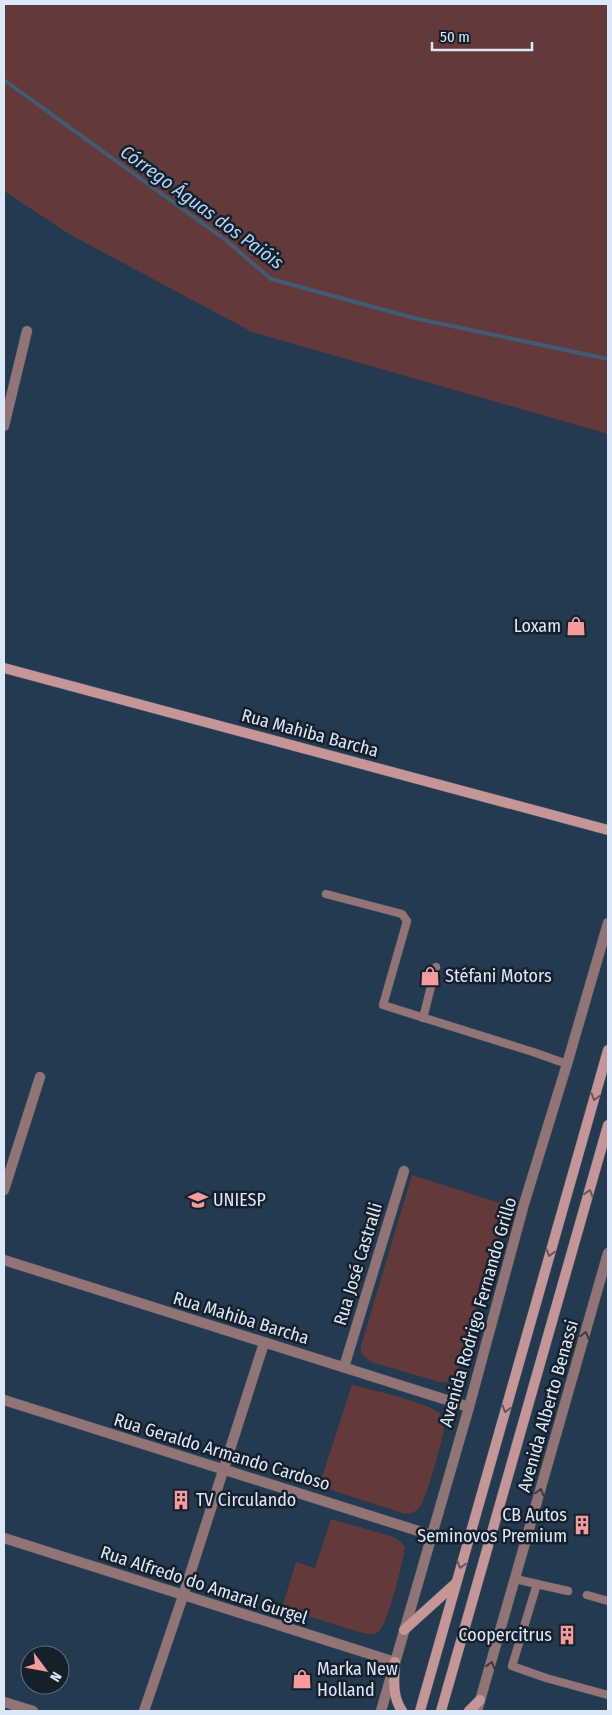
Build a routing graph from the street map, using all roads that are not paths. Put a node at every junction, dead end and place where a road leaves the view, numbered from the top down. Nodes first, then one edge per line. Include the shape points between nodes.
1 (27, 331) dead end
2 (4, 426) edge
3 (4, 668) edge
4 (608, 830) edge
5 (326, 894) dead end
6 (608, 923) edge
7 (436, 967) dead end
8 (423, 1018) junction
9 (608, 1050) edge
10 (567, 1064) junction
11 (40, 1077) dead end
12 (608, 1125) edge
13 (404, 1171) dead end
14 (4, 1190) edge
15 (608, 1253) edge
16 (4, 1260) edge
17 (264, 1343) junction
18 (344, 1367) junction
19 (4, 1400) edge
20 (469, 1407) junction
21 (223, 1469) junction
22 (431, 1535) junction
23 (4, 1538) edge
24 (516, 1579) junction
25 (456, 1582) junction
26 (537, 1584) junction
27 (568, 1591) dead end
28 (587, 1595) dead end
29 (183, 1596) junction
30 (608, 1601) edge
31 (404, 1630) junction
32 (395, 1662) junction
33 (608, 1695) edge
34 (480, 1700) junction
35 (5, 1705) edge
36 (33, 1711) edge
37 (144, 1711) edge
38 (381, 1711) edge
39 (402, 1711) edge
40 (420, 1711) edge
41 (441, 1711) edge
42 (469, 1711) edge
43 (477, 1711) edge

1 - 2 street
3 - 4 main road, Rua Mahiba Barcha
5 - 8 lane via 405,917 407,921 384,1005
6 - 10 street, Avenida Rodrigo Fernando Grillo
7 - 8 lane
8 - 10 lane
9 -> 25 main road
10 - 20 street, Avenida Rodrigo Fernando Grillo via 524,1204
11 - 14 street
41 -> 12 main road
13 - 18 street, Rua José Castralli
24 -> 15 street, Avenida Alberto Benassi
16 - 17 street, Rua Mahiba Barcha
17 - 18 street, Rua Mahiba Barcha
17 - 21 street
18 - 20 street, Rua Mahiba Barcha
19 - 21 street, Rua Geraldo Armando Cardoso
20 - 22 street, Avenida Rodrigo Fernando Grillo
21 - 22 street, Rua Geraldo Armando Cardoso
21 - 29 street
22 - 31 street, Avenida Rodrigo Fernando Grillo
23 - 29 street, Rua Alfredo do Amaral Gurgel
24 - 26 lane
34 -> 24 street, Avenida Alberto Benassi
25 - 31 main road
25 - 40 main road
26 - 27 lane
26 - 33 lane via 512,1666
28 - 30 lane
29 - 32 street, Rua Alfredo do Amaral Gurgel
29 - 37 street
31 - 32 street, Avenida Rodrigo Fernando Grillo
32 - 38 street, Avenida Rodrigo Fernando Grillo
32 - 39 main road via 393,1690
34 - 42 main road
34 - 43 street, Avenida Alberto Benassi
35 - 36 street

